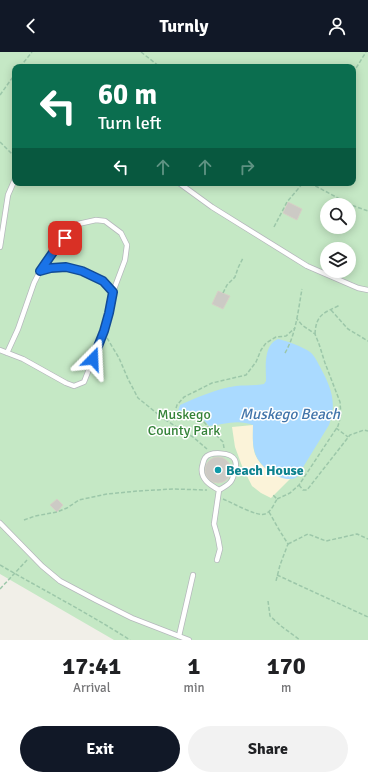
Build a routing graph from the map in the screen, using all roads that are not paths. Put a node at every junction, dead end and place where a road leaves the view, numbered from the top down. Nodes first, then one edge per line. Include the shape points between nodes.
1 (12, 186) edge
2 (183, 186) edge
3 (0, 247) edge
4 (40, 271) junction
5 (368, 290) edge
6 (113, 292) junction
7 (0, 350) edge
8 (7, 353) junction
9 (219, 490) junction
10 (0, 522) edge
11 (218, 560) dead end
12 (192, 575) dead end
13 (179, 636) junction
14 (189, 640) edge

1 - 3 lane via 8,195
2 - 5 lane via 307,266
4 - 6 lane via 66,267 82,271 103,281
4 - 6 lane via 56,248 78,224 105,221 121,233 127,245 125,260
4 - 8 lane
6 - 8 lane via 104,331 84,382 74,386 66,383 23,358
7 - 8 lane
9 - 9 lane via 232,480 236,465 232,456 225,454 209,455 205,458 201,471 208,484
9 - 11 lane via 214,524 220,549
10 - 13 lane via 31,556 60,580 132,618
12 - 13 lane
13 - 14 lane

